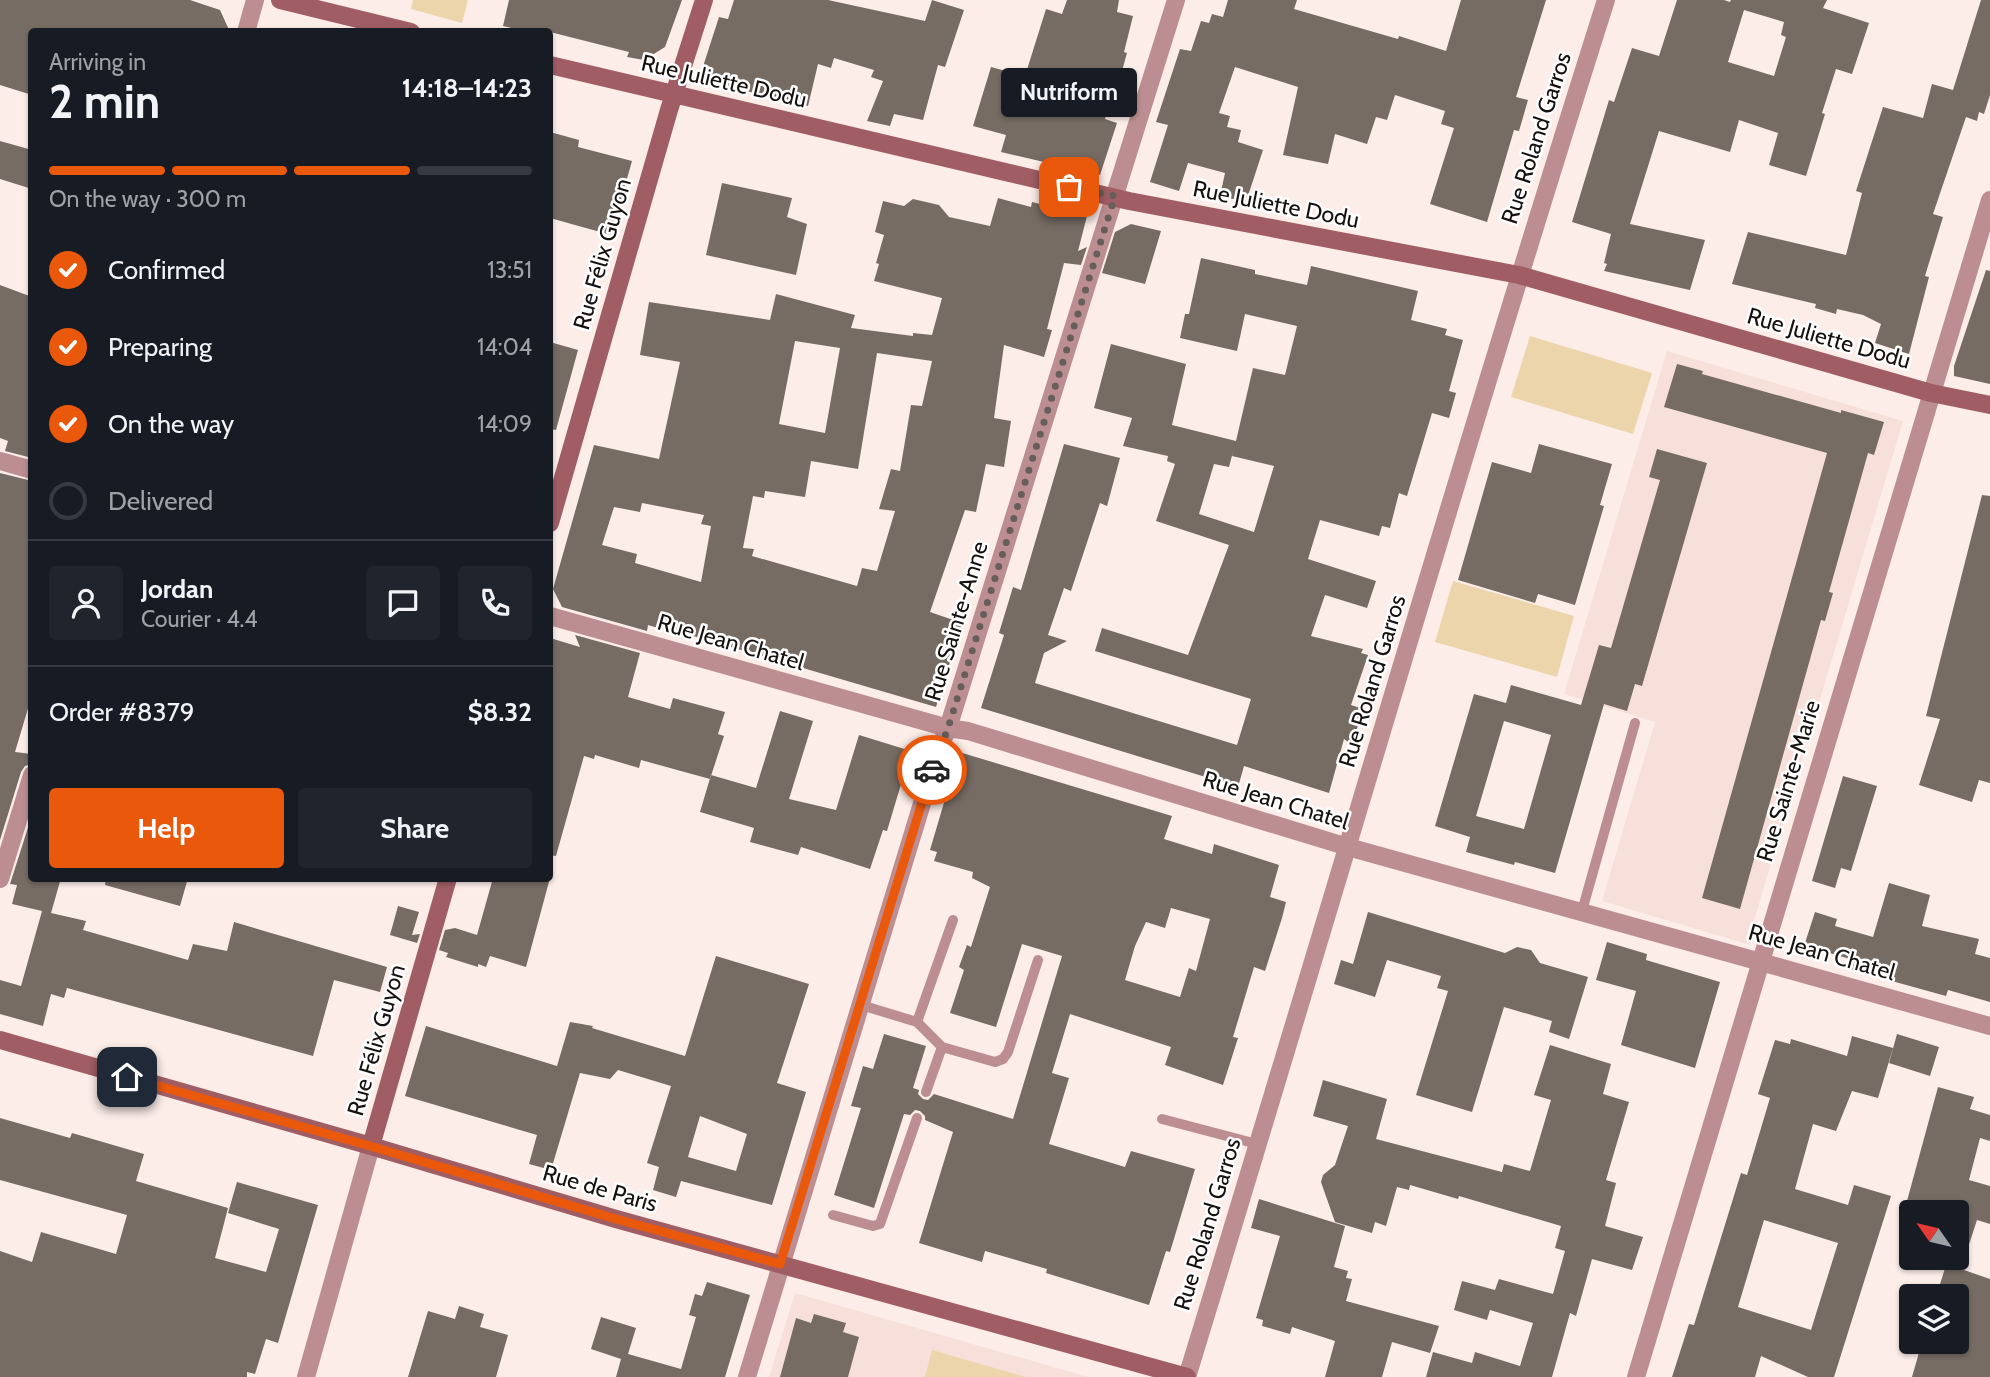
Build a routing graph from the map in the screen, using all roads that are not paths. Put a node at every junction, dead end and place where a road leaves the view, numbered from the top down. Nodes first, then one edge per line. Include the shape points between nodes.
1 (255, 0) edge
2 (280, 0) edge
3 (704, 0) edge
4 (1176, 0) edge
5 (1606, 0) edge
6 (247, 28) edge
7 (395, 28) edge
8 (553, 66) edge
9 (674, 94) junction
10 (1115, 196) junction
11 (1990, 200) edge
12 (1519, 275) junction
13 (1931, 393) junction
14 (1990, 405) edge
15 (0, 461) edge
16 (28, 469) edge
17 (553, 513) edge
18 (553, 618) edge
19 (1635, 723) dead end
20 (948, 728) junction
21 (28, 788) edge
22 (1348, 847) junction
23 (0, 879) edge
24 (447, 882) edge
25 (1582, 911) junction
26 (953, 920) dead end
27 (1038, 960) dead end
28 (1760, 960) junction
29 (861, 1005) junction
30 (917, 1022) junction
31 (1990, 1026) edge
32 (0, 1040) edge
33 (942, 1047) junction
34 (926, 1092) dead end
35 (917, 1118) dead end
36 (1162, 1119) dead end
37 (1257, 1144) junction
38 (370, 1146) junction
39 (833, 1215) dead end
40 (780, 1264) junction
41 (306, 1377) edge
42 (747, 1377) edge
43 (1187, 1377) edge
44 (1636, 1377) edge

1 - 6 street
2 - 7 street
3 - 9 street, Rue Félix Guyon
4 - 10 street, Rue Sainte-Anne
5 - 12 street, Rue Roland Garros
8 - 9 street, Rue Juliette Dodu
9 - 10 street, Rue Juliette Dodu
9 - 17 street, Rue Félix Guyon
10 - 12 street, Rue Juliette Dodu
10 - 20 street, Rue Sainte-Anne
11 - 13 street, Rue Sainte-Marie
12 - 13 street, Rue Juliette Dodu
12 - 22 street, Rue Roland Garros
13 - 14 street, Rue Juliette Dodu
13 - 28 street, Rue Sainte-Marie
15 - 16 street
18 - 20 street, Rue Jean Chatel
19 - 25 lane
20 - 22 street, Rue Jean Chatel
20 - 29 street, Rue Sainte-Anne
21 - 23 street
22 - 25 street, Rue Jean Chatel
22 - 37 street, Rue Roland Garros
24 - 38 street, Rue Félix Guyon
25 - 28 street, Rue Jean Chatel
26 - 30 lane
27 - 33 lane via 1003,1059 995,1062
28 - 31 street, Rue Jean Chatel
28 - 44 street, Rue Sainte-Marie
29 - 30 lane
29 - 40 street, Rue Sainte-Anne
30 - 33 lane
32 - 38 street, Rue de Paris
33 - 34 lane
35 - 39 lane via 880,1224
36 - 37 lane
37 - 43 street, Rue Roland Garros
38 - 40 street, Rue de Paris
38 - 41 street, Rue Félix Guyon
40 - 42 street, Rue Sainte-Anne
40 - 43 street, Rue de Paris

